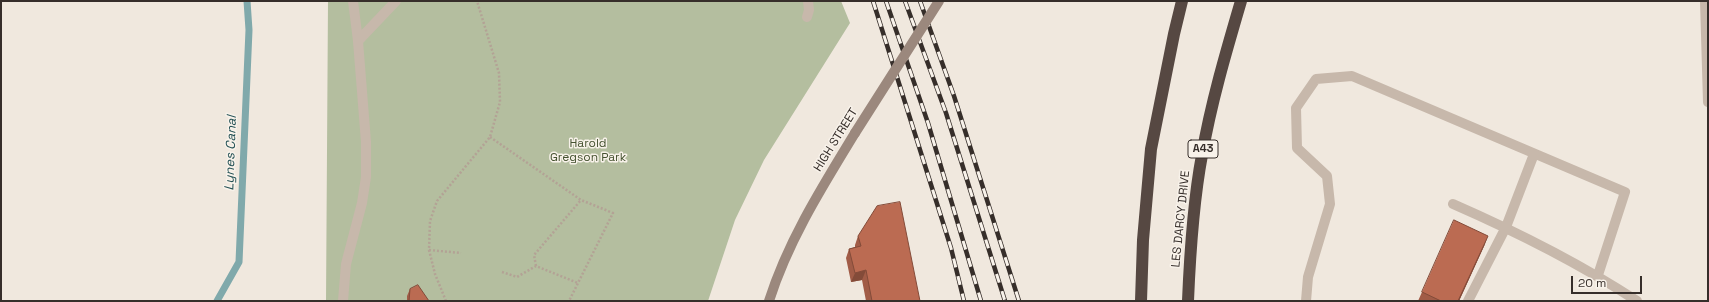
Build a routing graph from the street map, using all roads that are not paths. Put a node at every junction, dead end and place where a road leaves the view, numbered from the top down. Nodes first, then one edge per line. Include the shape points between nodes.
1 (353, 1) edge
2 (396, 1) edge
3 (808, 1) edge
4 (939, 1) edge
5 (1182, 1) edge
6 (1242, 1) edge
7 (1705, 1) edge
8 (807, 17) dead end
9 (358, 41) junction
10 (1708, 102) edge
11 (1534, 154) junction
12 (1453, 204) dead end
13 (1506, 227) junction
14 (1598, 276) junction
15 (343, 301) edge
16 (769, 301) edge
17 (1141, 301) edge
18 (1188, 301) edge
19 (1306, 301) edge
20 (1468, 301) edge
21 (1637, 301) edge

1 - 9 street
2 - 9 street
3 - 8 street
4 - 16 main road, HIGH STREET, bridge via 815,198 773,287
5 - 17 highway via 1152,148 1142,240
6 - 18 highway, LES DARCY DRIVE / A43 via 1214,93 1201,156 1190,248
7 - 10 street
9 - 15 street via 366,142 366,177 346,264
11 - 13 street
11 - 14 street via 1625,192
11 - 19 street via 1352,76 1316,79 1296,108 1297,148 1327,176 1330,204 1308,277
12 - 13 street
13 - 14 street
13 - 20 street
14 - 21 street

